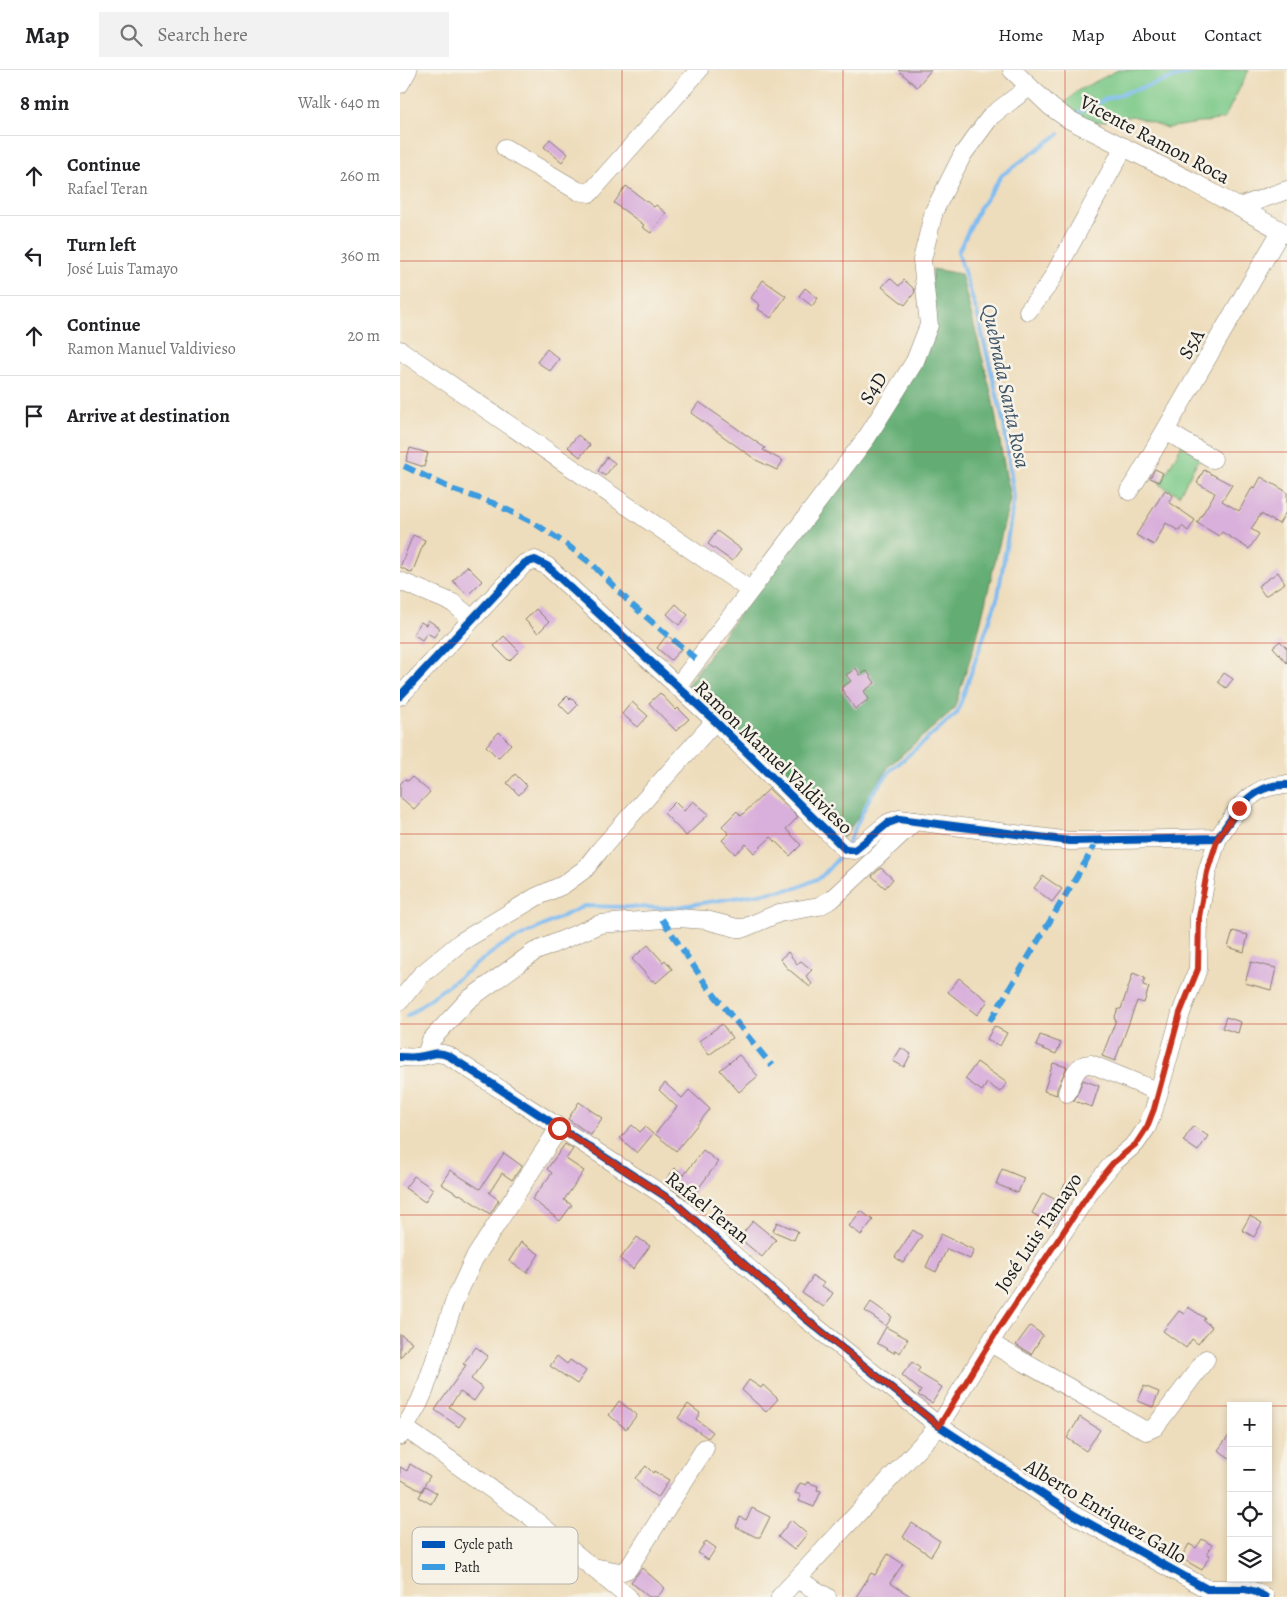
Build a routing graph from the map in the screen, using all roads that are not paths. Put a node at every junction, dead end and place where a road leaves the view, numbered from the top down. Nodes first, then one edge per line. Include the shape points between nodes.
1 (408, 70) edge
2 (699, 70) edge
3 (1012, 70) edge
4 (400, 84) edge
5 (1029, 87) junction
6 (1124, 147) junction
7 (505, 148) dead end
8 (1287, 190) edge
9 (1239, 207) junction
10 (1284, 232) edge
11 (1028, 311) dead end
12 (400, 350) edge
13 (1166, 431) junction
14 (1213, 459) dead end
15 (1133, 485) dead end
16 (400, 581) edge
17 (750, 590) junction
18 (472, 619) junction
19 (677, 687) junction
20 (400, 696) edge
21 (715, 721) junction
22 (1287, 785) edge
23 (915, 821) junction
24 (1218, 838) junction
25 (400, 1001) edge
26 (426, 1055) junction
27 (400, 1057) edge
28 (1159, 1092) junction
29 (1067, 1093) dead end
30 (559, 1128) junction
31 (990, 1343) junction
32 (1206, 1360) dead end
33 (939, 1426) junction
34 (402, 1432) edge
35 (705, 1448) dead end
36 (543, 1527) edge
37 (578, 1556) edge
38 (590, 1566) junction
39 (797, 1579) junction
40 (1211, 1593) edge
41 (1243, 1593) edge
42 (628, 1597) edge
43 (780, 1597) edge
44 (827, 1597) edge
45 (1265, 1597) edge

1 - 4 street
2 - 7 street via 590,193 578,191
3 - 5 street, Vicente Ramon Roca
5 - 6 street, Vicente Ramon Roca via 1068,119
5 - 17 street, S4D via 991,116 962,154 934,211 922,260 929,325 915,361 867,437
6 - 9 street, Vicente Ramon Roca
6 - 11 street via 1043,293
8 - 9 street
9 - 10 street, Vicente Ramon Roca
10 - 13 street, S5A
12 - 17 street
13 - 14 street
13 - 15 street, S5A
16 - 18 street via 453,603
17 - 19 street, S4D
18 - 19 street, Ramon Manuel Valdivieso via 525,563 535,560 547,566
18 - 20 street, Ramon Manuel Valdivieso
19 - 21 street, Ramon Manuel Valdivieso
21 - 23 street, Ramon Manuel Valdivieso via 845,849 855,850 893,820
21 - 25 street via 586,869 564,885 536,897 461,942 421,975
22 - 24 street via 1276,784 1253,793
23 - 24 street, Ramon Manuel Valdivieso via 1070,841
23 - 26 street via 832,899 819,906 780,913 744,928 678,918 600,924 534,952 468,1000 431,1040
24 - 28 street, José Luis Tamayo via 1207,872 1199,917 1198,969 1180,1013
26 - 27 street, Rafael Teran
26 - 30 street, Rafael Teran via 433,1052 449,1056
28 - 29 street via 1086,1063 1077,1069
28 - 31 street, José Luis Tamayo via 1147,1127 1136,1144 1113,1163 1094,1186
30 - 33 street, Rafael Teran via 674,1202 806,1319
30 - 34 street via 474,1259 455,1300 425,1389
31 - 32 street via 1146,1431 1155,1427
31 - 33 street, José Luis Tamayo
33 - 39 street, José Luis Tamayo
33 - 40 street, Alberto Enriquez Gallo via 1074,1515
34 - 36 street
35 - 38 street via 628,1568 620,1572
37 - 38 street
38 - 42 street
39 - 43 street, José Luis Tamayo
39 - 44 street
40 - 41 street, Alberto Enriquez Gallo
41 - 45 street, Alberto Enriquez Gallo via 1256,1592

